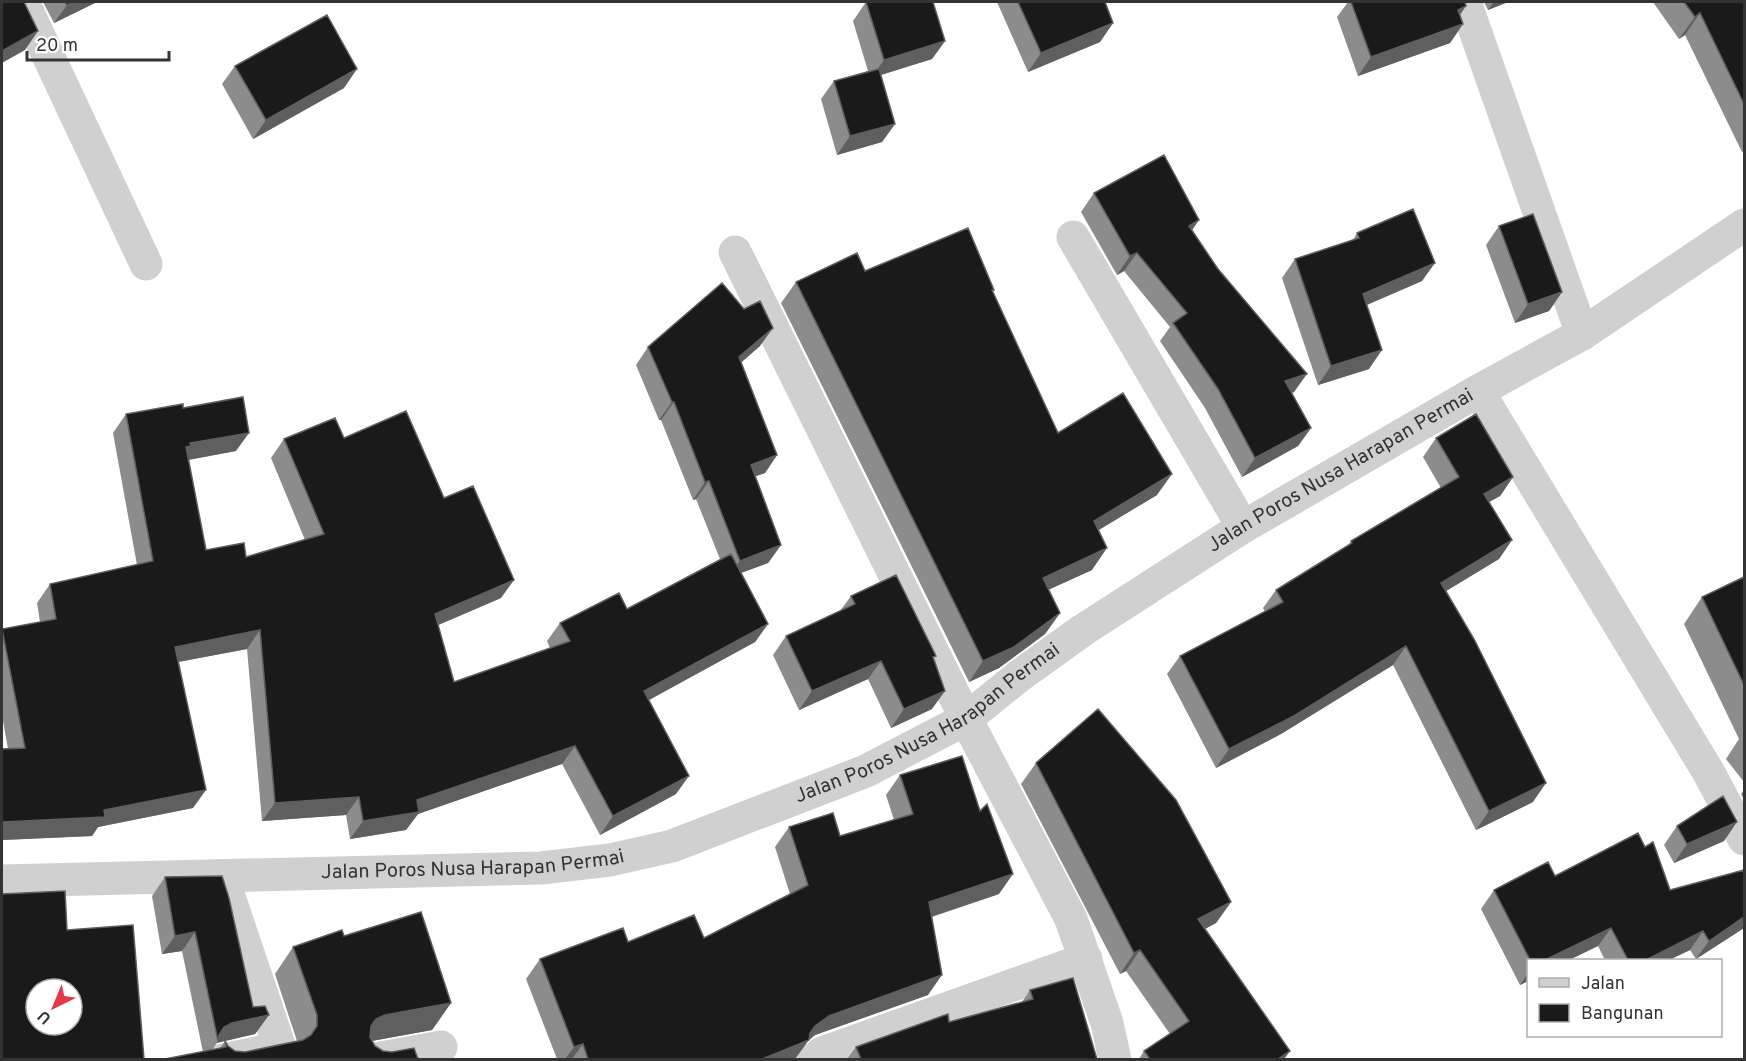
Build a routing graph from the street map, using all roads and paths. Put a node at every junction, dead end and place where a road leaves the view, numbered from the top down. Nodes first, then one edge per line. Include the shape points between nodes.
1 (23, 2) edge
2 (1465, 2) edge
3 (1744, 225) edge
4 (1073, 237) dead end
5 (735, 252) dead end
6 (146, 264) dead end
7 (1582, 334) junction
8 (1478, 391) junction
9 (1243, 527) junction
10 (966, 719) junction
11 (1744, 839) edge
12 (222, 876) junction
13 (2, 881) edge
14 (1086, 959) junction
15 (441, 1047) dead end
16 (283, 1054) edge
17 (223, 1059) edge
18 (370, 1059) edge
19 (813, 1059) edge
20 (1115, 1059) edge

1 - 6 street
2 - 7 street
3 - 7 street, Jalan Poros Nusa Harapan Permai
4 - 9 street
5 - 10 street
7 - 8 street, Jalan Poros Nusa Harapan Permai
8 - 9 street, Jalan Poros Nusa Harapan Permai
8 - 11 street via 1709,773
9 - 10 street, Jalan Poros Nusa Harapan Permai via 1083,630
10 - 12 street, Jalan Poros Nusa Harapan Permai via 866,771 672,846 610,860 541,868
10 - 14 street via 1071,919
12 - 13 street, Jalan Poros Nusa Harapan Permai
12 - 16 street
14 - 19 street
14 - 20 street
15 - 18 street
16 - 17 street

